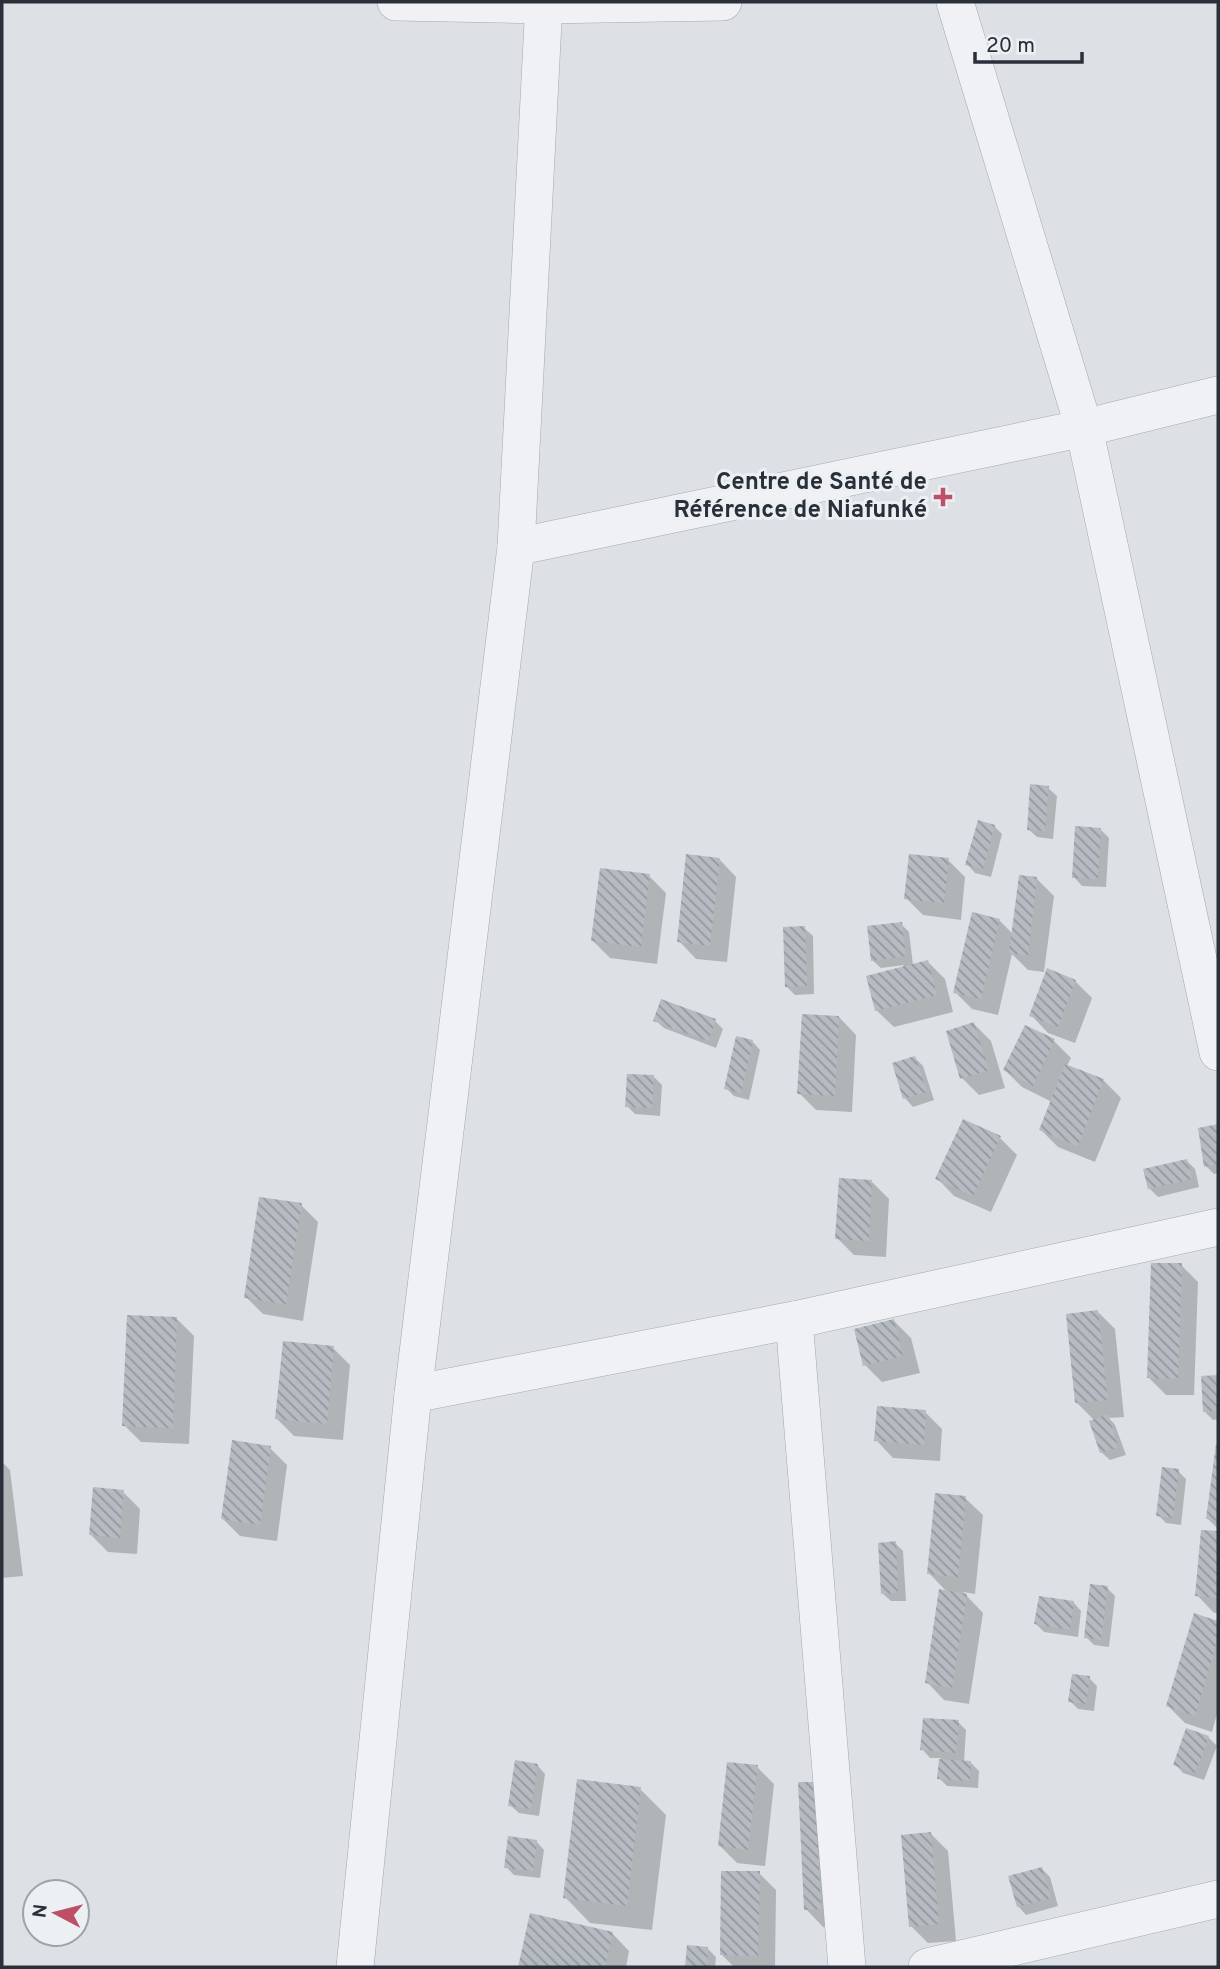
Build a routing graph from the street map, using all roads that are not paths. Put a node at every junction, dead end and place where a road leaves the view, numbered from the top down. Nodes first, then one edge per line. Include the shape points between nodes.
1 (396, 2) edge
2 (723, 2) edge
3 (955, 2) edge
4 (544, 3) edge
5 (1218, 395) edge
6 (1084, 428) junction
7 (516, 547) junction
8 (1218, 1052) edge
9 (1218, 1227) edge
10 (794, 1320) junction
11 (413, 1394) junction
12 (1218, 1899) edge
13 (355, 1967) edge
14 (847, 1967) edge
15 (927, 1967) edge

1 - 4 street
2 - 4 street
3 - 6 street
4 - 7 street
5 - 6 street
6 - 7 street
6 - 8 street
7 - 11 street
9 - 10 street
10 - 11 street
10 - 14 street
11 - 13 street
12 - 15 street

